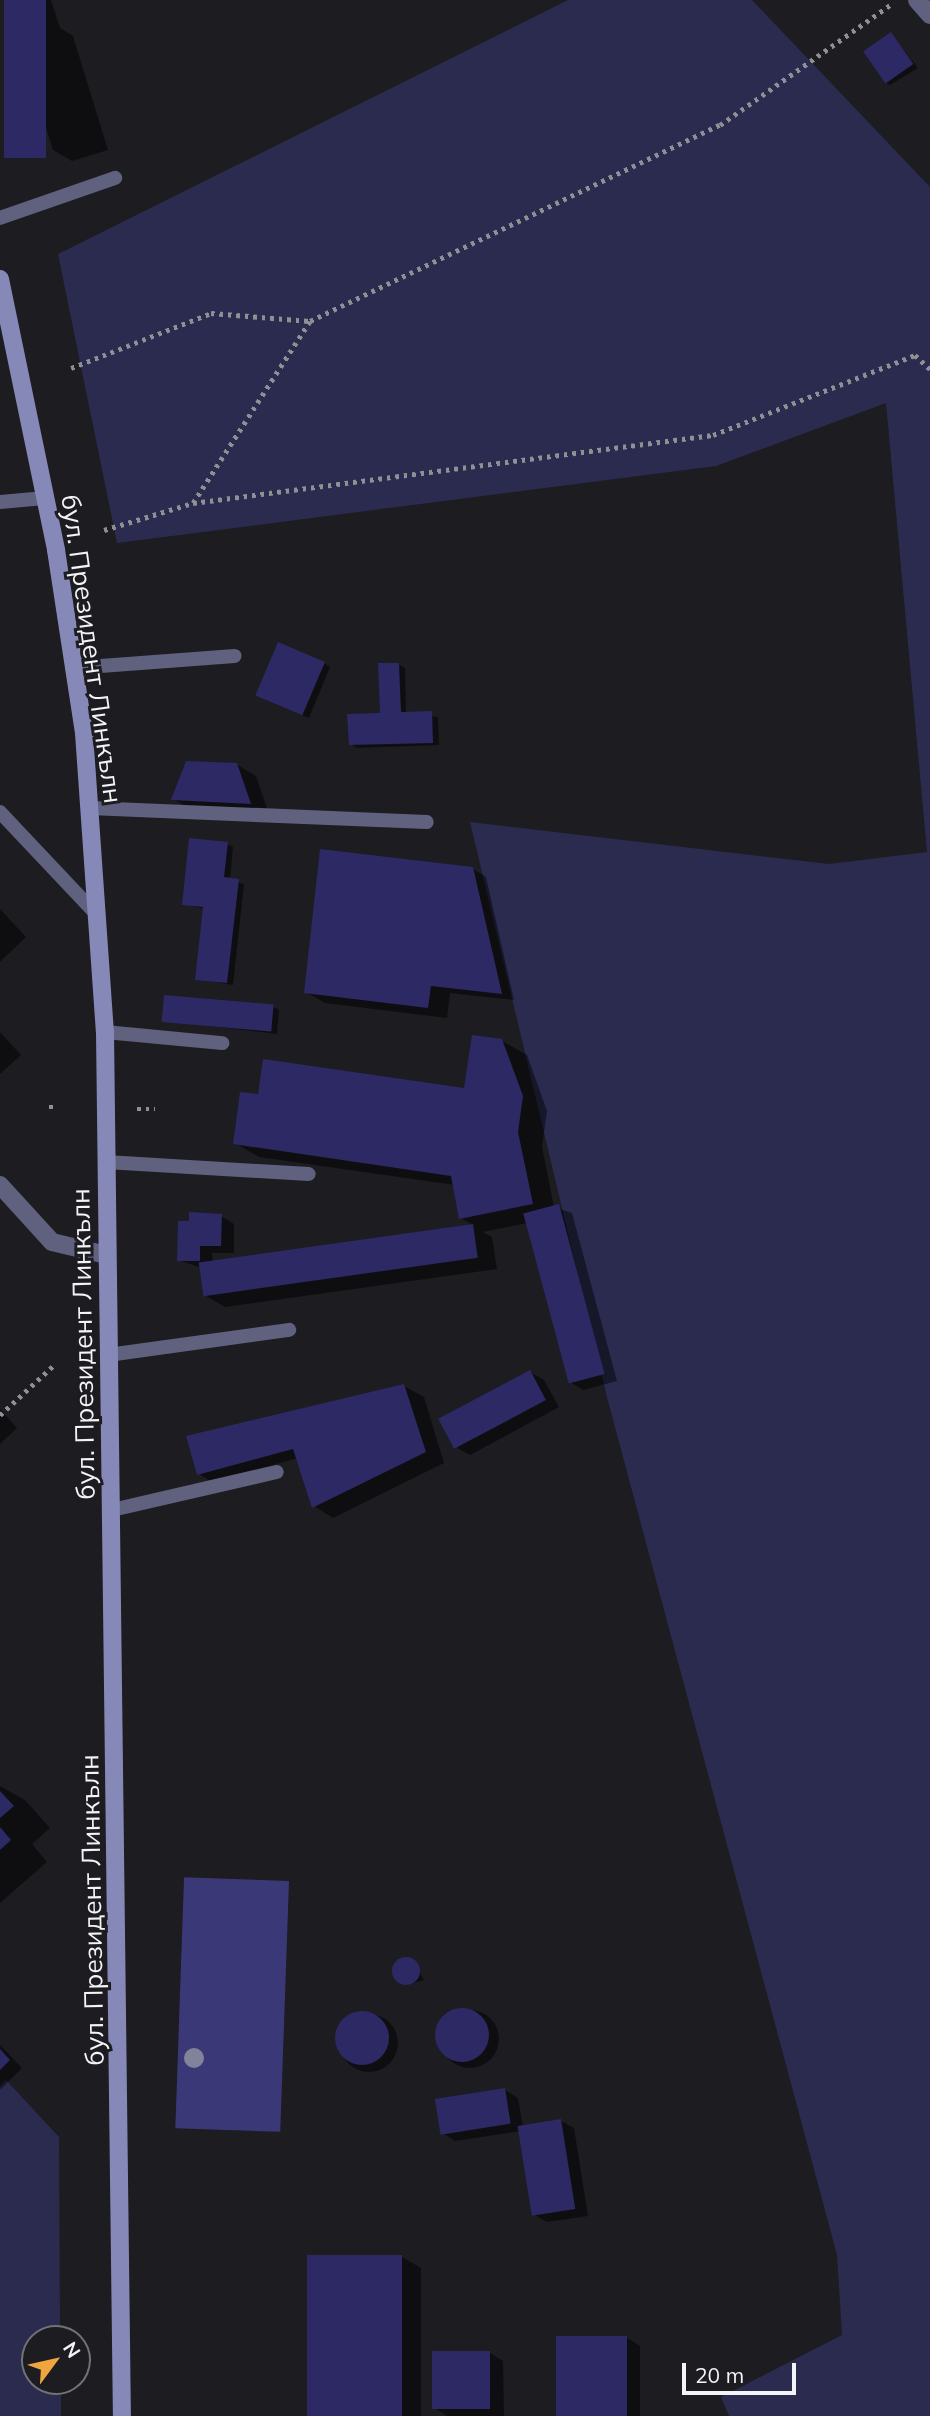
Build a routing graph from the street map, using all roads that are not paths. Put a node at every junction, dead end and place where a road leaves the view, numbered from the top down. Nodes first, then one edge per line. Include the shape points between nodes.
1 (917, 0) edge
2 (930, 15) edge
3 (116, 178) dead end
4 (0, 218) edge
5 (0, 279) edge
6 (45, 498) junction
7 (0, 502) edge
8 (236, 656) dead end
9 (74, 667) junction
10 (90, 808) junction
11 (0, 812) edge
12 (427, 822) dead end
13 (98, 916) junction
14 (105, 1032) junction
15 (222, 1043) dead end
16 (106, 1163) junction
17 (309, 1174) dead end
18 (0, 1185) edge
19 (106, 1255) junction
20 (289, 1330) dead end
21 (108, 1355) junction
22 (277, 1472) dead end
23 (112, 1510) junction
24 (122, 2416) edge

1 - 2 street
3 - 4 lane
5 - 6 street, бул. Президент Линкълн
6 - 7 lane
6 - 9 street, бул. Президент Линкълн
8 - 9 lane
9 - 10 street, бул. Президент Линкълн
10 - 12 lane
10 - 13 street, бул. Президент Линкълн
11 - 13 lane
13 - 14 street, бул. Президент Линкълн
14 - 15 lane
14 - 16 street, бул. Президент Линкълн
16 - 17 lane
16 - 19 street, бул. Президент Линкълн
18 - 19 street via 52,1242
19 - 21 street, бул. Президент Линкълн
20 - 21 lane
21 - 23 street, бул. Президент Линкълн
22 - 23 lane
23 - 24 street, бул. Президент Линкълн

